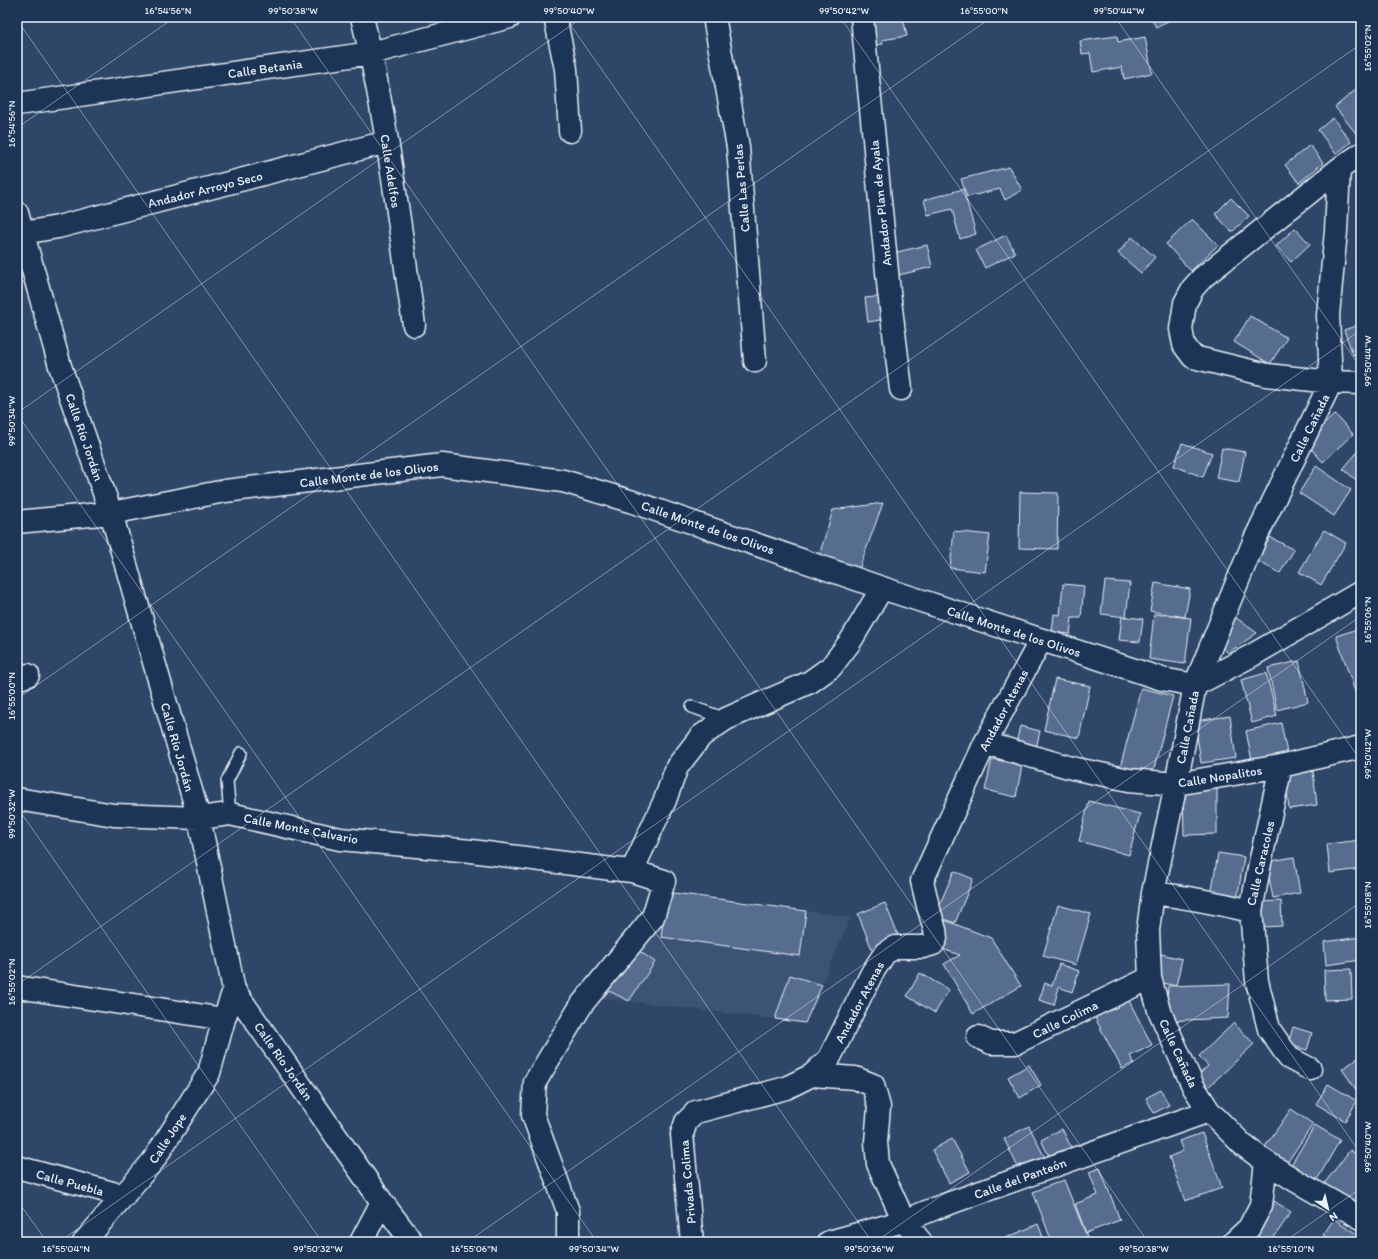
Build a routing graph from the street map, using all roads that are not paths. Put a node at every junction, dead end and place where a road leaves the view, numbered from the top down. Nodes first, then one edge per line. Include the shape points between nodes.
1 (362, 17) edge
2 (510, 17) edge
3 (555, 17) edge
4 (714, 17) edge
5 (862, 17) edge
6 (371, 53) junction
7 (17, 104) edge
8 (570, 131) dead end
9 (387, 142) junction
10 (1361, 154) edge
11 (1339, 169) junction
12 (20, 223) edge
13 (414, 325) dead end
14 (755, 361) dead end
15 (1331, 382) junction
16 (1361, 383) edge
17 (901, 389) dead end
18 (111, 513) junction
19 (17, 522) edge
20 (882, 588) junction
21 (1361, 592) edge
22 (1041, 640) junction
23 (1195, 685) junction
24 (692, 707) dead end
25 (726, 719) junction
26 (985, 743) junction
27 (1361, 747) edge
28 (241, 753) dead end
29 (1281, 766) junction
30 (1176, 784) junction
31 (17, 799) edge
32 (230, 814) junction
33 (199, 818) junction
34 (632, 871) junction
35 (1153, 893) junction
36 (1251, 911) junction
37 (1150, 978) junction
38 (17, 987) edge
39 (234, 990) junction
40 (224, 1019) junction
41 (978, 1037) dead end
42 (1310, 1069) dead end
43 (812, 1075) junction
44 (1209, 1111) junction
45 (1266, 1162) junction
46 (17, 1168) edge
47 (124, 1196) junction
48 (382, 1202) junction
49 (1361, 1218) edge
50 (904, 1221) junction
51 (84, 1242) edge
52 (361, 1242) edge
53 (412, 1242) edge
54 (568, 1242) edge
55 (692, 1242) edge
56 (829, 1242) edge
57 (921, 1242) edge
58 (1234, 1242) edge

1 - 6 street, Calle Adelfos
2 - 6 street, Calle Betania
3 - 8 street via 566,68
4 - 14 street, Calle Las Perlas via 738,147
5 - 17 street, Andador Plan de Ayala
6 - 7 street, Calle Betania
6 - 9 street, Calle Adelfos
9 - 12 street, Andador Arroyo Seco via 58,227
9 - 13 street, Calle Adelfos
10 - 11 street
11 - 15 street, Calle Cañada via 1328,315
11 - 15 street via 1203,277 1185,303 1181,329 1184,346 1193,357 1267,375
12 - 18 street, Calle Río Jordán via 60,366
15 - 16 street
15 - 23 street, Calle Cañada via 1254,539
18 - 19 street, Calle Monte de los Olivos
18 - 20 street, Calle Monte de los Olivos via 225,492 442,465 562,481 633,502
18 - 33 street, Calle Río Jordán
20 - 22 street, Calle Monte de los Olivos
20 - 25 street via 850,642 831,667 810,682
21 - 23 street via 1251,656
22 - 23 street, Calle Monte de los Olivos via 1162,679
22 - 26 street, Andador Atenas
23 - 30 street, Calle Cañada
24 - 25 lane
25 - 34 street via 701,736 677,767
26 - 30 street, Calle Nopalitos via 1072,768 1122,778
26 - 43 street, Andador Atenas via 922,881 936,938 933,944 923,947 896,947 885,953 872,973 829,1059
27 - 29 street, Calle Nopalitos
28 - 32 lane via 227,781
29 - 30 street, Calle Nopalitos
29 - 36 street, Calle Caracoles
30 - 35 street, Calle Cañada
31 - 33 street, Calle Monte Calvario via 114,815
32 - 33 street, Calle Monte Calvario
32 - 34 street, Calle Monte Calvario via 340,839 471,851
33 - 39 street, Calle Río Jordán
34 - 54 street, Calle Monte Calvario via 664,881 653,917 582,1004 536,1082 533,1115 568,1211
35 - 36 street, Calle Caracoles via 1219,903
35 - 37 street, Calle Cañada via 1148,930
36 - 42 street via 1257,981 1269,1029 1289,1058
37 - 41 street, Calle Colima via 1015,1043 991,1043
37 - 44 street, Calle Cañada via 1159,1010 1193,1086
38 - 40 street
39 - 40 street, Calle Jope
39 - 48 street, Calle Río Jordán
40 - 47 street, Calle Jope via 209,1073 154,1161
43 - 50 street via 855,1078 873,1085 879,1107 876,1142 878,1164
43 - 55 street, Privada Colima via 786,1088 696,1112 686,1122 682,1134
44 - 45 street, Calle Cañada via 1243,1145
44 - 50 street, Calle del Panteón
45 - 49 street, Calle Cañada
45 - 58 street via 1261,1205 1249,1228
46 - 47 street, Calle Puebla
47 - 51 street, Calle Jope
48 - 52 street
48 - 53 street, Calle Río Jordán
50 - 56 street, Calle del Panteón
50 - 57 street

